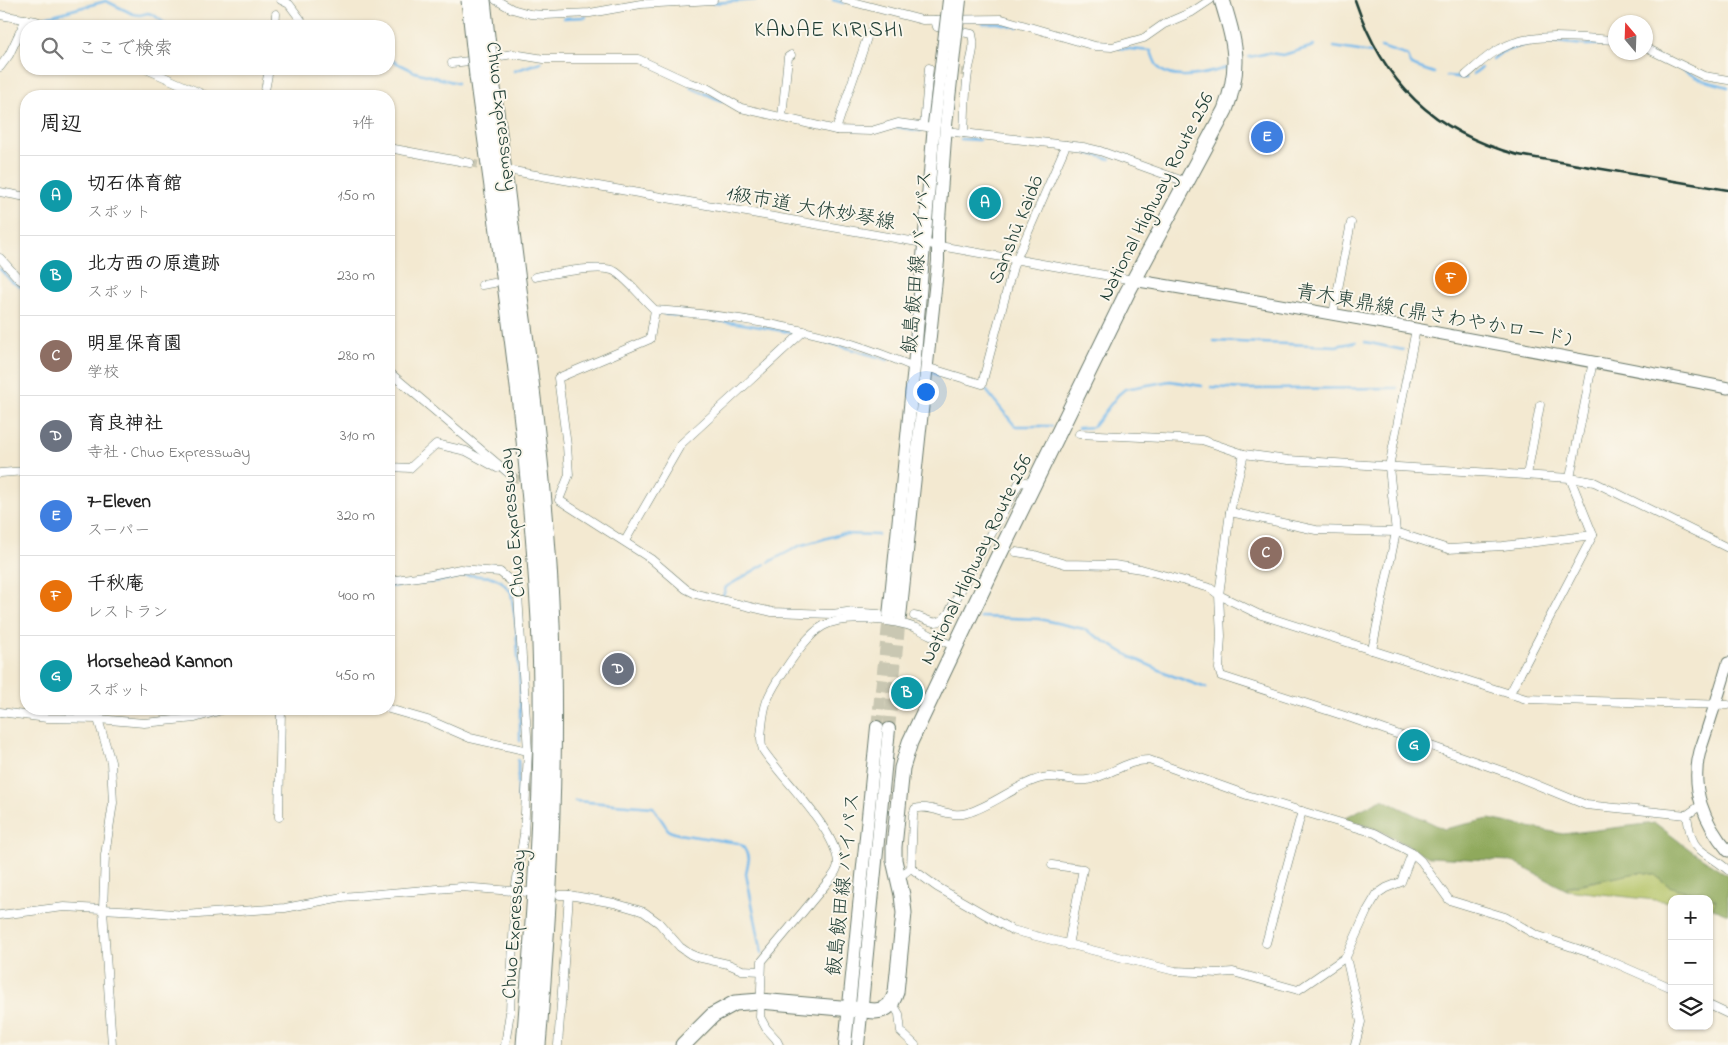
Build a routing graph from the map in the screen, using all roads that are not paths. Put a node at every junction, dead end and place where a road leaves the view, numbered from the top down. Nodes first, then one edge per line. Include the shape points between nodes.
1 (280, 0) edge
2 (469, 0) edge
3 (483, 0) edge
4 (496, 0) edge
5 (713, 0) edge
6 (845, 0) edge
7 (949, 0) edge
8 (960, 0) edge
9 (1210, 0) edge
10 (1222, 0) edge
11 (276, 14) dead end
12 (0, 16) edge
13 (26, 18) joint
14 (32, 20) edge
15 (276, 20) edge
16 (301, 20) dead end
17 (935, 20) junction
18 (20, 31) edge
19 (868, 34) dead end
20 (1608, 40) edge
21 (1653, 51) edge
22 (791, 55) dead end
23 (452, 63) dead end
24 (0, 67) edge
25 (930, 68) dead end
26 (160, 75) edge
27 (268, 75) edge
28 (484, 75) junction
29 (1466, 75) dead end
30 (1728, 80) edge
31 (193, 90) edge
32 (265, 90) edge
33 (782, 117) junction
34 (937, 127) junction
35 (836, 130) junction
36 (964, 133) junction
37 (1066, 145) junction
38 (395, 149) edge
39 (470, 163) tunnel mouth
40 (512, 171) dead end
41 (1186, 182) junction
42 (0, 192) edge
43 (20, 197) edge
44 (1351, 223) dead end
45 (925, 244) junction
46 (938, 246) junction
47 (0, 258) edge
48 (1017, 260) junction
49 (535, 277) dead end
50 (20, 280) edge
51 (1133, 280) junction
52 (494, 283) dead end
53 (482, 285) dead end
54 (655, 310) junction
55 (1333, 314) junction
56 (1416, 330) junction
57 (804, 331) junction
58 (1593, 361) junction
59 (920, 367) junction
60 (395, 377) edge
61 (1728, 388) edge
62 (1540, 405) dead end
63 (1079, 434) dead end
64 (1244, 454) junction
65 (395, 467) edge
66 (1389, 467) junction
67 (20, 471) edge
68 (0, 473) edge
69 (1527, 475) junction
70 (1570, 478) junction
71 (1034, 483) junction
72 (1230, 512) junction
73 (1396, 532) junction
74 (1593, 535) junction
75 (625, 541) junction
76 (1728, 548) edge
77 (1016, 552) dead end
78 (395, 580) edge
79 (1219, 595) junction
80 (889, 616) joint
81 (914, 616) dead end
82 (954, 646) junction
83 (1372, 650) junction
84 (1728, 663) edge
85 (1510, 693) junction
86 (1716, 704) junction
87 (1728, 704) edge
88 (395, 710) edge
89 (0, 712) edge
90 (20, 715) edge
91 (24, 715) edge
92 (95, 715) edge
93 (205, 715) edge
94 (281, 715) edge
95 (98, 719) junction
96 (883, 728) tunnel mouth
97 (528, 751) junction
98 (1701, 805) junction
99 (1302, 811) junction
100 (1687, 815) junction
101 (278, 817) dead end
102 (1728, 851) edge
103 (1412, 853) junction
104 (1052, 865) dead end
105 (911, 868) junction
106 (1728, 870) edge
107 (898, 878) junction
108 (515, 891) junction
109 (527, 892) dead end
110 (560, 895) dead end
111 (569, 895) junction
112 (103, 910) junction
113 (0, 915) edge
114 (1266, 943) dead end
115 (1068, 945) junction
116 (1346, 957) junction
117 (761, 971) junction
118 (1668, 986) edge
119 (760, 1001) junction
120 (892, 1004) junction
121 (1713, 1007) edge
122 (855, 1009) junction
123 (1728, 1014) edge
124 (112, 1045) edge
125 (505, 1045) edge
126 (524, 1045) edge
127 (538, 1045) edge
128 (558, 1045) edge
129 (683, 1045) edge
130 (779, 1045) edge
131 (845, 1045) edge
132 (858, 1045) edge
133 (915, 1045) edge
134 (1355, 1045) edge

1 - 16 street via 289,4
2 - 28 highway, Chuo Expressway, bridge
3 - 28 highway, Chuo Expressway, bridge
4 - 5 street via 512,9 545,16 590,14 641,4
6 - 17 street via 922,20
7 - 34 main road, 飯島飯田線 バイパス, bridge
8 - 34 main road, 飯島飯田線 バイパス, bridge
9 - 17 street via 1144,38 1112,47 1095,46 1002,19
10 - 41 highway, National Highway Route 256 via 1234,42 1234,83 1224,110
11 - 15 street
12 - 13 street
13 - 14 street
17 - 36 street via 937,27 972,34 973,37
18 - 24 street
19 - 35 street
20 - 29 street via 1528,40 1501,48
21 - 30 street via 1704,76
22 - 33 street via 788,58
23 - 33 street via 513,54 544,58 638,59 705,87 741,108
25 - 34 street
26 - 31 street
27 - 32 street
28 - 126 highway, Chuo Expressway via 521,407 539,623 540,812
28 - 127 highway, Chuo Expressway via 534,404 552,623 552,851
33 - 35 street
34 - 35 street via 898,123 871,131
34 - 36 street
34 - 45 main road, 飯島飯田線 バイパス
34 - 46 main road, 飯島飯田線 バイパス
36 - 37 street
37 - 41 street via 1100,151
37 - 48 street, Sanshū Kaidō
38 - 39 street
40 - 45 street, 1級市道 大休妙琴線
41 - 51 highway, National Highway Route 256
42 - 43 street
44 - 55 street
45 - 46 street, 1級市道 大休妙琴線
45 - 59 main road, 飯島飯田線 バイパス
46 - 48 street, 1級市道 大休妙琴線
46 - 59 main road, 飯島飯田線 バイパス
47 - 50 street
48 - 51 street, 1級市道 大休妙琴線
48 - 59 street, Sanshū Kaidō via 982,384
49 - 54 street via 610,269
51 - 55 main road, 青木東鼎線 (鼎さわやかロード)
51 - 71 highway, National Highway Route 256
52 - 53 street
54 - 57 street via 766,323
54 - 75 street via 650,339 558,378 570,475 559,500
55 - 56 main road, 青木東鼎線 (鼎さわやかロード)
56 - 58 main road, 青木東鼎線 (鼎さわやかロード)
56 - 66 street
57 - 59 street
57 - 75 street via 681,444
58 - 61 main road, 青木東鼎線 (鼎さわやかロード)
58 - 70 street
59 - 80 main road, 飯島飯田線 バイパス
60 - 65 street via 512,476 466,451 436,444 410,468
62 - 69 street
63 - 64 street via 1202,440
64 - 66 street
64 - 72 street
66 - 69 street
66 - 73 street
67 - 68 street
69 - 70 street
70 - 74 street
70 - 76 street via 1594,482
71 - 81 street via 1019,483 948,614 931,622
71 - 82 highway, National Highway Route 256
72 - 73 street via 1316,530
72 - 79 street
73 - 74 street via 1448,549
73 - 83 street
74 - 85 street
75 - 80 street via 696,594 772,612 847,612
77 - 79 street via 1065,564 1141,569 1210,588
78 - 97 street via 460,569 500,572 512,582 518,595 520,614
79 - 83 street via 1258,614
79 - 100 street via 1221,676 1498,769 1586,805
82 - 107 highway, National Highway Route 256 via 910,742 902,768 894,846
82 - 117 street via 898,623 837,620 816,631 769,693 763,708 760,742 767,756 826,831 838,862 832,877 762,961
83 - 85 street
84 - 86 main road
85 - 86 street via 1526,699
86 - 87 street
86 - 98 main road via 1697,771
88 - 97 street via 470,738
89 - 90 street
91 - 95 street
92 - 95 street
93 - 95 street via 144,723
94 - 101 street
95 - 112 street via 111,762 113,803
96 - 122 main road, 飯島飯田線 バイパス
97 - 108 street via 524,834
98 - 100 street
98 - 102 main road via 1709,825
99 - 103 street via 1375,833
99 - 105 street via 1149,760 1139,760 1087,780 1048,777 964,814 920,807 913,815
99 - 114 street
100 - 106 street via 1689,831 1698,849
103 - 116 street via 1401,882 1377,894
103 - 118 street via 1449,900 1505,917 1536,935 1599,956
104 - 115 street via 1082,869
105 - 107 street
105 - 115 street via 937,887 1012,930
107 - 120 highway, National Highway Route 256 via 904,913
108 - 109 street
108 - 112 street via 461,887 342,897 285,908 184,915
108 - 125 street via 510,1012
110 - 111 street
111 - 117 street via 644,912 690,954 742,970
111 - 128 street
112 - 113 street via 64,908
112 - 124 street
115 - 116 street via 1175,971 1233,972 1298,990
116 - 134 street via 1361,1022
117 - 119 street
119 - 122 highway
119 - 129 highway via 735,1003 723,1008
119 - 130 street via 760,1017
120 - 122 highway via 880,1011
120 - 133 street via 899,1014 901,1032
121 - 123 street
122 - 131 main road, 飯島飯田線 バイパス
122 - 132 main road, 飯島飯田線 バイパス

